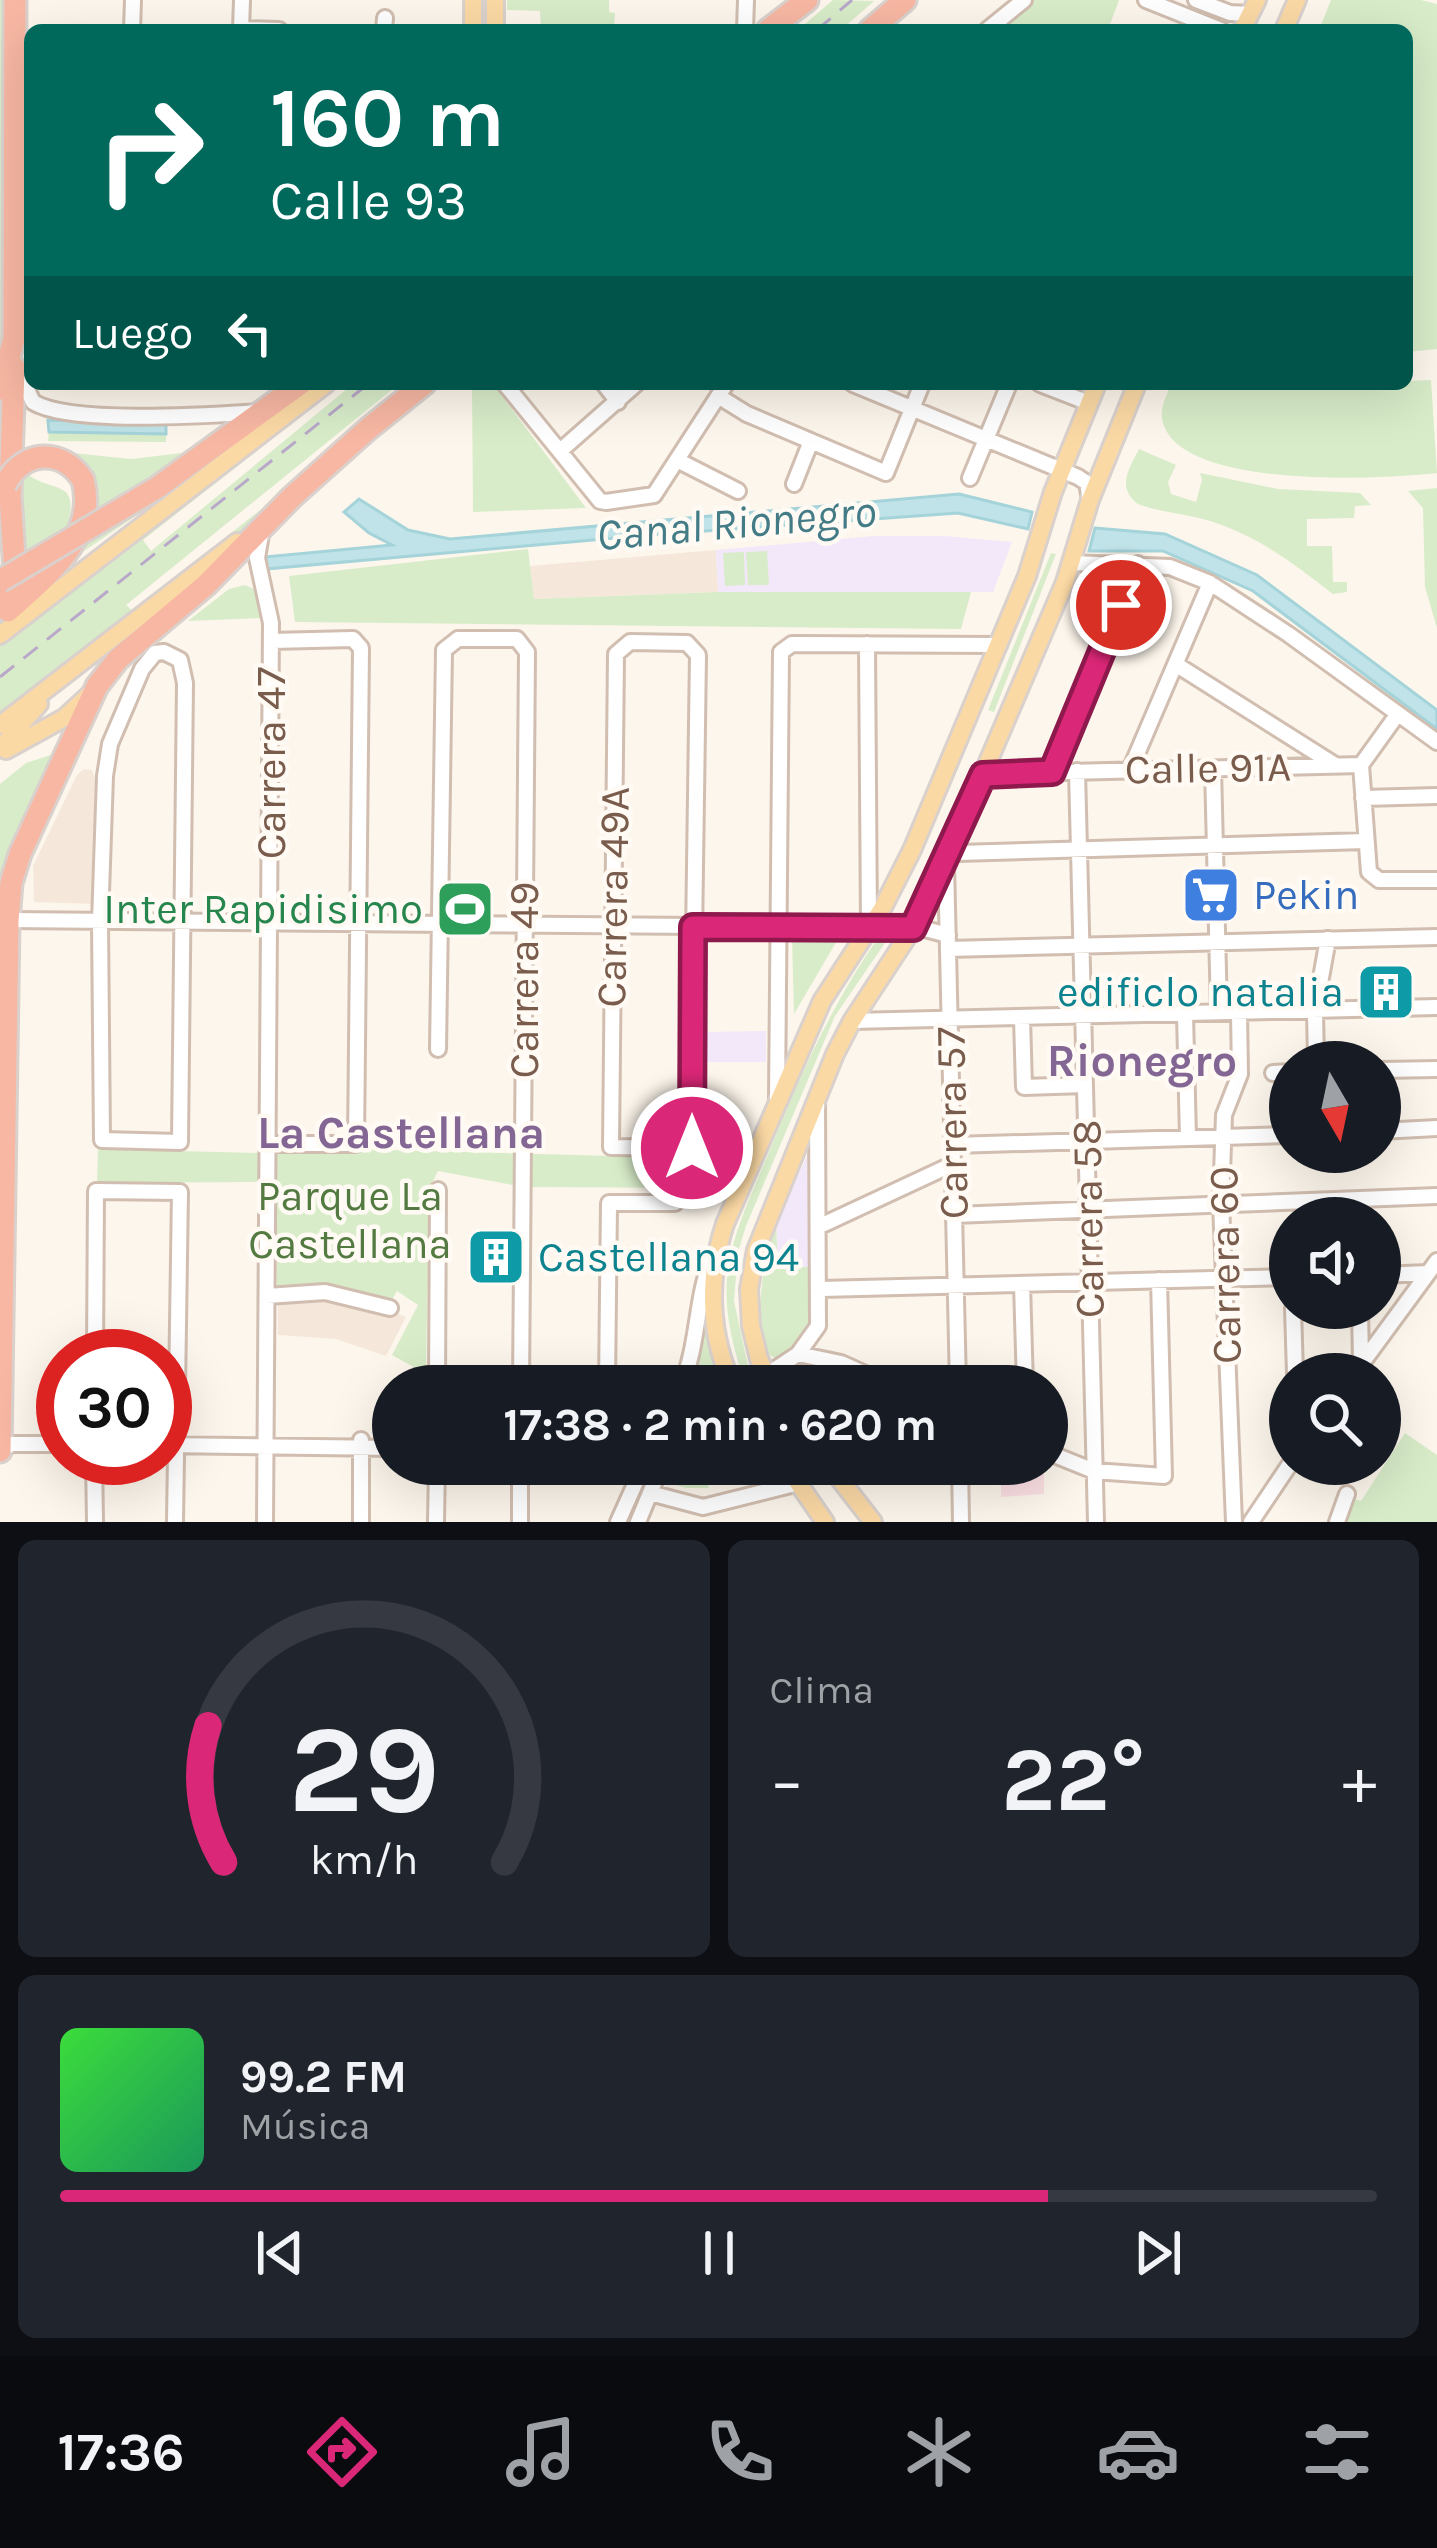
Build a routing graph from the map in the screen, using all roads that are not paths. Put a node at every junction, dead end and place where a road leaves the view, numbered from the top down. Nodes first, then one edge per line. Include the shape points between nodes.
1 (15, 0) edge
2 (807, 0) edge
3 (905, 0) edge
4 (1024, 0) edge
5 (1146, 0) edge
6 (1196, 0) edge
7 (1250, 14) edge
8 (776, 24) edge
9 (877, 24) edge
10 (994, 24) edge
11 (1206, 24) edge
12 (22, 79) edge
13 (22, 303) edge
14 (14, 339) junction
15 (24, 384) edge
16 (0, 389) edge
17 (25, 390) edge
18 (291, 390) edge
19 (318, 390) edge
20 (417, 390) edge
21 (511, 390) edge
22 (609, 390) edge
23 (630, 390) edge
24 (722, 390) edge
25 (867, 390) edge
26 (920, 390) edge
27 (1006, 390) edge
28 (1055, 390) edge
29 (1095, 390) edge
30 (1135, 390) edge
31 (618, 402) junction
32 (1089, 404) junction
33 (912, 409) junction
34 (259, 412) junction
35 (986, 439) junction
36 (811, 441) junction
37 (560, 451) junction
38 (677, 460) junction
39 (1061, 470) junction
40 (970, 478) dead end
41 (794, 484) dead end
42 (2, 490) edge
43 (738, 491) dead end
44 (292, 497) junction
45 (1090, 500) junction
46 (266, 524) junction
47 (119, 540) junction
48 (1072, 563) junction
49 (1138, 564) junction
50 (0, 581) edge
51 (262, 582) junction
52 (1210, 583) junction
53 (206, 585) junction
54 (3, 608) edge
55 (0, 635) edge
56 (271, 641) junction
57 (867, 644) junction
58 (999, 645) junction
59 (92, 656) junction
60 (1177, 665) junction
61 (97, 686) junction
62 (1397, 716) junction
63 (0, 725) edge
64 (1437, 742) edge
65 (0, 751) edge
66 (1335, 765) junction
67 (1361, 765) junction
68 (1213, 768) junction
69 (1130, 770) junction
70 (1078, 771) junction
71 (1052, 772) junction
72 (983, 775) junction
73 (1437, 796) edge
74 (1363, 798) junction
75 (1366, 841) junction
76 (1214, 846) junction
77 (1079, 851) junction
78 (952, 856) junction
79 (1437, 880) edge
80 (8, 920) junction
81 (100, 922) junction
82 (181, 922) junction
83 (271, 923) junction
84 (358, 924) junction
85 (440, 924) junction
86 (525, 925) junction
87 (612, 926) junction
88 (693, 927) junction
89 (779, 928) junction
90 (869, 928) junction
91 (913, 928) junction
92 (1437, 938) edge
93 (1328, 939) junction
94 (1216, 940) junction
95 (948, 942) junction
96 (1082, 945) junction
97 (1437, 1007) edge
98 (1315, 1010) junction
99 (1219, 1012) junction
100 (1239, 1012) junction
101 (1185, 1014) junction
102 (1083, 1017) junction
103 (1022, 1018) junction
104 (950, 1019) junction
105 (852, 1021) junction
106 (1316, 1041) edge
107 (438, 1049) dead end
108 (1401, 1070) edge
109 (1437, 1070) edge
110 (1085, 1085) junction
111 (777, 1098) junction
112 (817, 1099) junction
113 (1437, 1128) edge
114 (1401, 1130) edge
115 (1269, 1136) edge
116 (1188, 1138) junction
117 (1223, 1138) junction
118 (1086, 1141) junction
119 (269, 1144) junction
120 (953, 1145) junction
121 (953, 1164) junction
122 (2, 1165) edge
123 (437, 1190) dead end
124 (1437, 1196) edge
125 (675, 1203) dead end
126 (1222, 1203) junction
127 (1088, 1209) junction
128 (954, 1215) junction
129 (820, 1226) junction
130 (719, 1242) junction
131 (1433, 1267) edge
132 (1401, 1272) edge
133 (1269, 1278) edge
134 (1222, 1279) junction
135 (1159, 1280) junction
136 (1089, 1282) junction
137 (1022, 1284) junction
138 (956, 1286) junction
139 (821, 1289) junction
140 (267, 1296) junction
141 (390, 1308) dead end
142 (94, 1329) edge
143 (175, 1329) edge
144 (1370, 1353) edge
145 (799, 1354) junction
146 (437, 1365) edge
147 (521, 1365) edge
148 (607, 1365) edge
149 (689, 1365) edge
150 (726, 1365) edge
151 (759, 1365) edge
152 (784, 1365) edge
153 (845, 1365) edge
154 (958, 1365) edge
155 (1024, 1365) edge
156 (0, 1432) edge
157 (36, 1439) edge
158 (192, 1441) edge
159 (266, 1442) junction
160 (36, 1443) edge
161 (361, 1444) junction
162 (372, 1444) edge
163 (0, 1450) edge
164 (1068, 1460) edge
165 (1094, 1471) junction
166 (94, 1485) edge
167 (174, 1485) edge
168 (437, 1485) edge
169 (520, 1485) edge
170 (635, 1485) edge
171 (653, 1485) edge
172 (795, 1485) edge
173 (800, 1485) edge
174 (844, 1485) edge
175 (960, 1485) edge
176 (1276, 1485) edge
177 (650, 1492) junction
178 (1347, 1494) dead end
179 (95, 1522) edge
180 (176, 1522) edge
181 (265, 1522) edge
182 (361, 1522) edge
183 (436, 1522) edge
184 (520, 1522) edge
185 (618, 1522) edge
186 (638, 1522) edge
187 (825, 1522) edge
188 (873, 1522) edge
189 (961, 1522) edge
190 (1096, 1522) edge
191 (1234, 1522) edge
192 (1251, 1522) edge
193 (1337, 1522) edge

1 - 12 highway
2 - 8 highway
3 - 9 highway
4 - 10 street
5 - 11 street
6 - 7 street
12 - 13 highway
13 - 14 highway
14 - 15 street
14 - 16 highway
14 - 54 highway via 15,573
17 - 34 street via 48,410
18 - 34 highway
19 - 47 main road
20 - 44 highway
21 - 37 street
22 - 31 street
23 - 31 street
24 - 36 street via 747,414
24 - 38 street
25 - 33 street
26 - 33 street
27 - 35 street
28 - 32 street
29 - 32 main road
30 - 45 main road
31 - 37 street
32 - 39 main road
33 - 35 street
33 - 36 street via 886,473
34 - 50 highway, bridge via 158,488
35 - 39 street
35 - 40 street
36 - 41 street
37 - 38 street via 601,501 649,498
38 - 43 street
39 - 45 street via 1087,483
39 - 58 main road
42 - 54 highway, bridge via 15,468 42,456 70,465 83,480 86,508 64,558
44 - 46 highway
44 - 59 main road
45 - 48 main road
46 - 51 street, Carrera 47 via 258,547
46 - 53 highway
47 - 54 main road
47 - 55 main road
48 - 49 street
48 - 72 main road
49 - 52 street
49 - 71 street
51 - 53 street via 244,569
51 - 56 street, Carrera 47
52 - 60 street
52 - 62 street
53 - 61 highway via 130,646
56 - 83 street, Carrera 47
56 - 84 street via 358,642
57 - 58 street
57 - 89 street via 784,648 780,657
57 - 90 street
58 - 90 main road via 912,850
59 - 63 main road
59 - 65 main road
60 - 66 street
60 - 69 street
61 - 65 main road via 64,718
61 - 80 highway via 20,854
62 - 64 street
62 - 67 street
66 - 67 street, Calle 91A
66 - 68 street, Calle 91A
67 - 74 street
68 - 69 street, Calle 91A
68 - 76 street
69 - 70 street, Calle 91A
70 - 71 street, Calle 91A
70 - 77 street, Carrera 58
71 - 72 street, Calle 91A
72 - 78 main road
73 - 74 street
74 - 75 street
75 - 76 street
75 - 79 street via 1372,877
76 - 77 street
76 - 94 street
77 - 78 street
77 - 96 street, Carrera 58
78 - 91 main road
78 - 95 street, Carrera 57
80 - 81 street
80 - 122 highway
81 - 82 street
81 - 82 street via 102,1140 180,1142
81 - 82 street via 110,744 146,662 164,652 180,660 185,682
82 - 83 street
83 - 84 street
83 - 119 street, Carrera 47
84 - 85 street
84 - 119 street via 356,1144
85 - 86 street
85 - 86 street, Carrera 49 via 444,650 458,639 525,646
85 - 107 street
86 - 87 street
86 - 147 street, Carrera 49
87 - 88 street
87 - 88 street, Carrera 49A via 611,1147 692,1148
87 - 88 street, Carrera 49A via 619,648 630,642 695,649
88 - 89 street
89 - 90 street
89 - 111 street
90 - 91 street
90 - 111 main road via 822,1001
91 - 95 street
91 - 105 main road
92 - 93 street
93 - 94 street
93 - 98 street
94 - 96 street
94 - 99 street
95 - 96 street
95 - 104 street, Carrera 57
96 - 102 street, Carrera 58
97 - 98 street
98 - 100 street
98 - 106 street
99 - 100 street
99 - 101 street
100 - 117 street, Carrera 60 via 1240,1073
101 - 102 street
101 - 116 street
102 - 103 street
102 - 110 street, Carrera 58
103 - 104 street
103 - 110 street via 1024,1087
104 - 105 street
104 - 120 street, Carrera 57
105 - 112 main road
108 - 109 street
110 - 118 street, Carrera 58
111 - 130 main road
112 - 129 street
112 - 151 main road via 751,1270
113 - 114 street
115 - 117 street
116 - 117 street
116 - 118 street
117 - 126 street, Carrera 60
118 - 120 street
118 - 127 street, Carrera 58
119 - 140 street, Carrera 47
120 - 121 street, Carrera 57
121 - 128 street, Carrera 57
121 - 129 street
122 - 156 highway
123 - 146 street
124 - 126 street
125 - 148 street via 608,1204
126 - 127 street
126 - 134 street, Carrera 60
127 - 128 street
127 - 136 street, Carrera 58
128 - 138 street, Carrera 57
129 - 139 street
130 - 149 street
130 - 150 main road via 712,1315
131 - 132 street
131 - 144 street
133 - 134 street
134 - 135 street
134 - 191 street, Carrera 60
135 - 136 street
135 - 165 street via 1164,1477
136 - 137 street
136 - 165 street, Carrera 58
137 - 138 street
137 - 155 street
138 - 139 street
138 - 154 street, Carrera 57
139 - 145 street via 818,1327
140 - 141 street via 325,1292
140 - 159 street, Carrera 47
142 - 143 street via 96,1191 180,1192
145 - 152 street
145 - 153 street
156 - 157 street
156 - 163 highway
158 - 159 street
159 - 161 street
159 - 181 street, Carrera 47
160 - 163 street
161 - 162 street
161 - 182 street
164 - 165 street
165 - 190 street, Carrera 58
166 - 179 street
167 - 180 street
168 - 183 street
169 - 184 street
170 - 185 street
171 - 177 street
172 - 177 street via 703,1507
173 - 187 main road
174 - 188 main road
175 - 189 street
176 - 192 street
177 - 186 street
178 - 193 street

